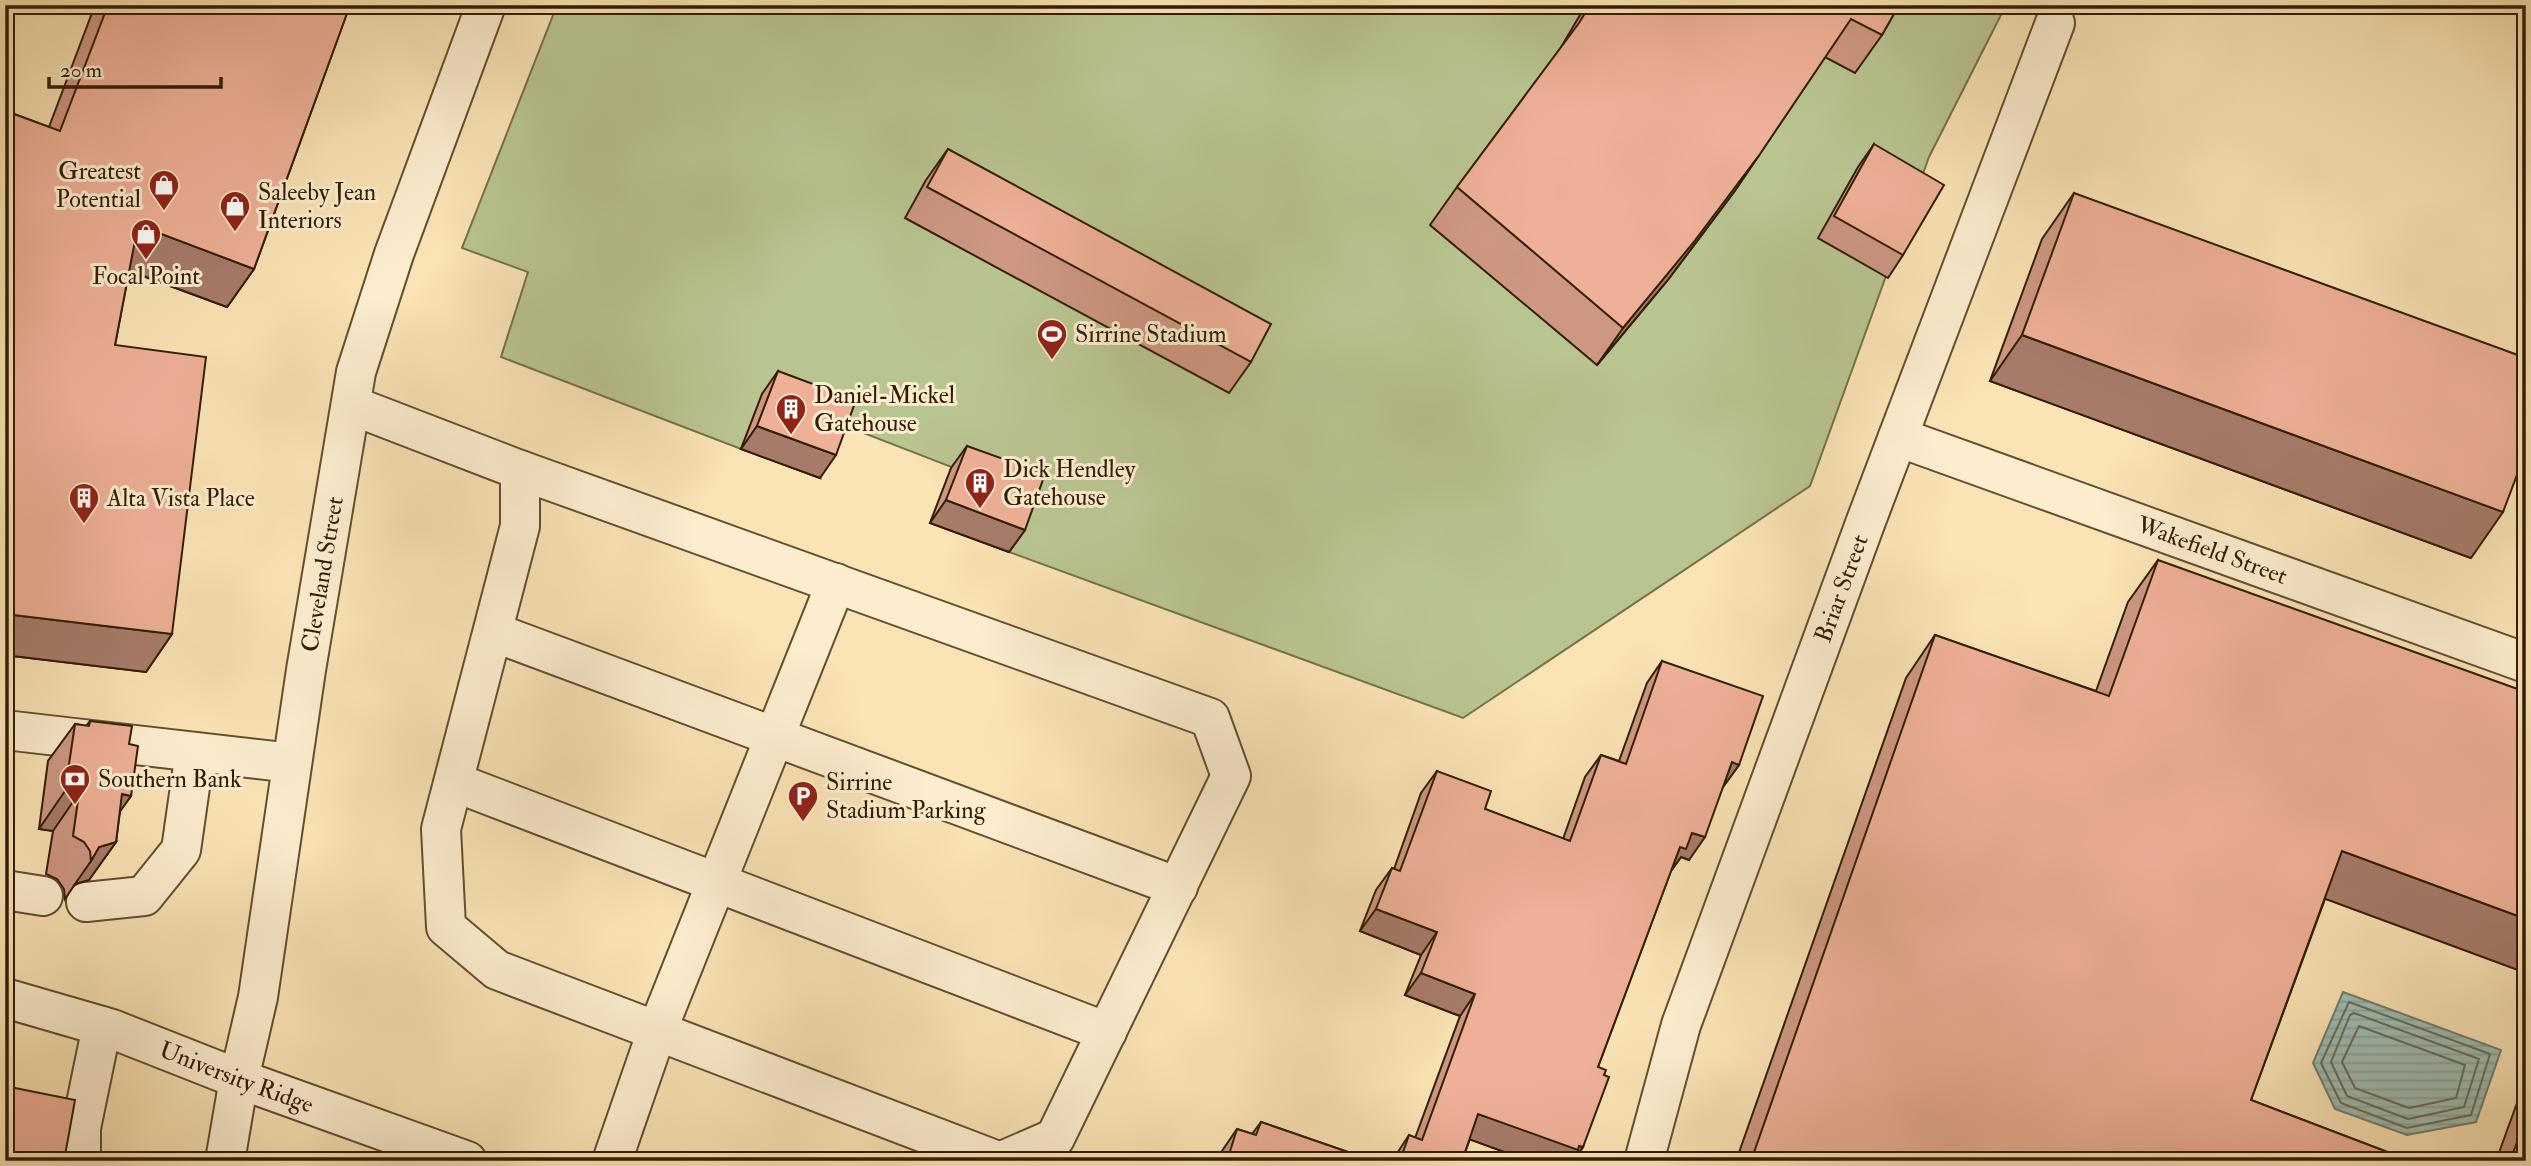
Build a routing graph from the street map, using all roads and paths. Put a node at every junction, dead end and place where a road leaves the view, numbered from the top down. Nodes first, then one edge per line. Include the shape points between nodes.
1 (486, 5) edge
2 (2055, 23) dead end
3 (351, 405) junction
4 (1898, 437) junction
5 (520, 470) junction
6 (836, 583) junction
7 (493, 632) junction
8 (2526, 663) edge
9 (5, 730) edge
10 (775, 737) junction
11 (195, 752) junction
12 (292, 763) junction
13 (454, 782) junction
14 (716, 881) junction
15 (1178, 887) junction
16 (5, 890) edge
17 (43, 896) dead end
18 (86, 902) dead end
19 (5, 998) edge
20 (102, 1026) junction
21 (657, 1031) junction
22 (1107, 1032) junction
23 (239, 1079) junction
24 (82, 1161) edge
25 (225, 1161) edge
26 (467, 1161) edge
27 (612, 1161) edge
28 (1000, 1161) edge
29 (1644, 1161) edge

1 - 3 street, Cleveland Street via 394,254 356,372
2 - 4 street, Briar Street
3 - 5 street
3 - 12 street, Cleveland Street
4 - 8 street, Wakefield Street
4 - 29 street, Briar Street via 1681,1025
5 - 6 street
5 - 7 street via 520,526
6 - 10 street
6 - 15 street via 1210,718 1231,776
7 - 10 street
7 - 13 street
9 - 11 street
10 - 14 street
10 - 15 street
11 - 12 street
11 - 18 street via 181,850 144,896
12 - 23 street, Cleveland Street via 258,997
13 - 14 street
13 - 21 street via 441,828 446,928 497,970
14 - 21 street
14 - 22 street
15 - 22 street
16 - 17 street
19 - 20 street, University Ridge
20 - 23 street, University Ridge
20 - 24 street via 81,1128
21 - 27 street
21 - 28 street
22 - 28 street via 1055,1138
23 - 25 street, Cleveland Street
23 - 26 street, University Ridge

